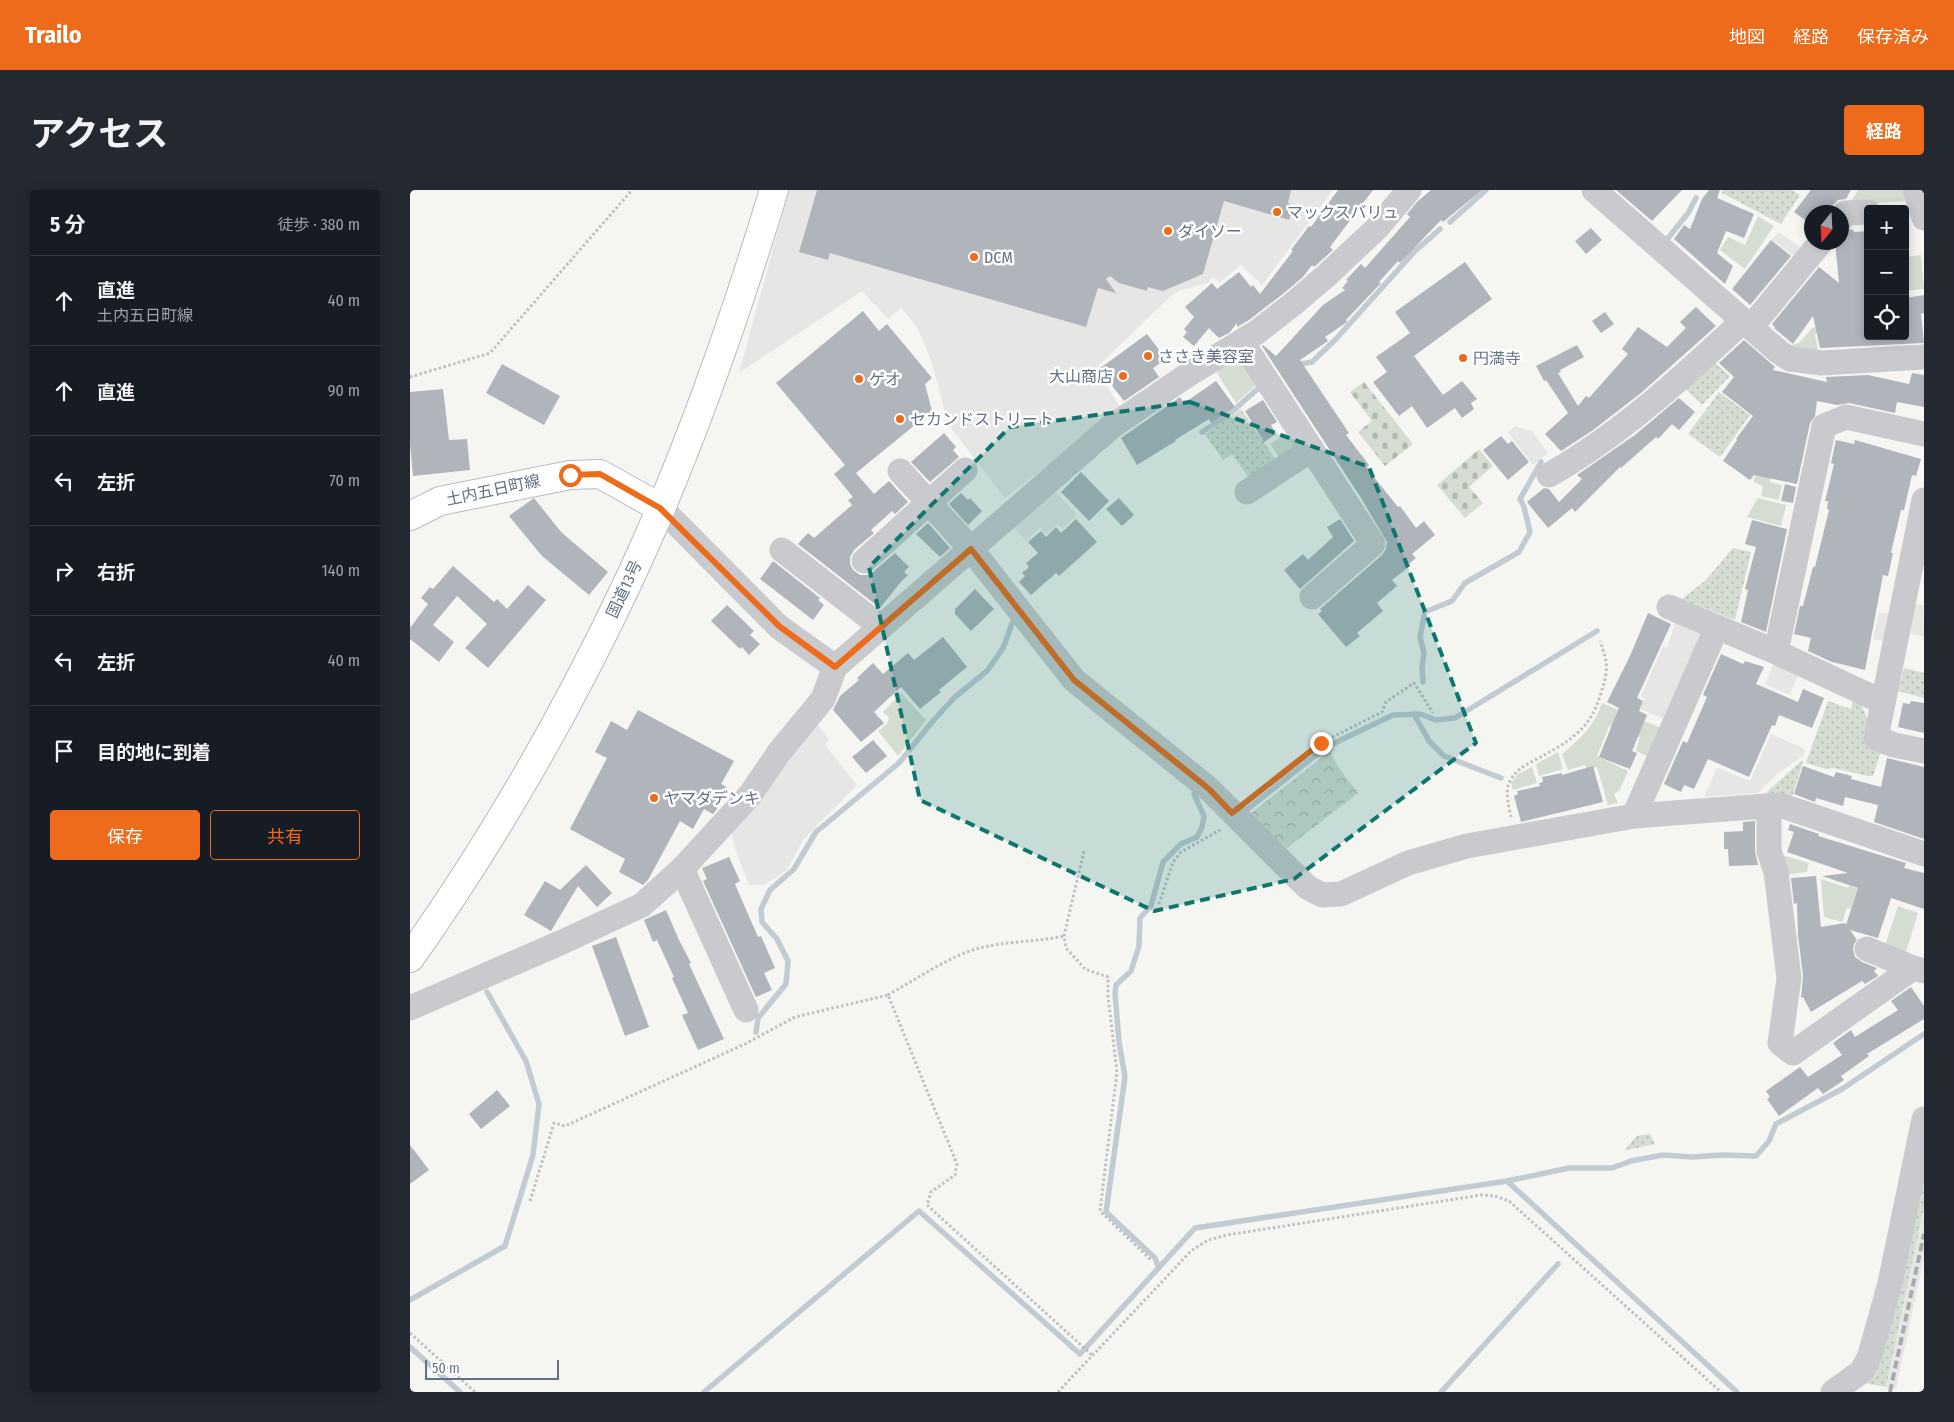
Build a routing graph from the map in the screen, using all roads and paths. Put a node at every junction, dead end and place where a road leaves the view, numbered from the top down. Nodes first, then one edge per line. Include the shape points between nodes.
1 (632, 190) edge
2 (774, 190) edge
3 (1410, 190) edge
4 (1594, 190) edge
5 (1864, 212) edge
6 (1849, 213) edge
7 (1814, 250) edge
8 (1747, 324) junction
9 (1242, 342) junction
10 (1924, 357) edge
11 (410, 377) edge
12 (1924, 434) edge
13 (1312, 449) junction
14 (965, 470) dead end
15 (900, 471) dead end
16 (1549, 475) dead end
17 (1247, 492) dead end
18 (1924, 500) edge
19 (930, 503) junction
20 (660, 508) junction
21 (410, 515) edge
22 (971, 549) junction
23 (782, 550) dead end
24 (864, 560) dead end
25 (1312, 596) dead end
26 (1668, 606) dead end
27 (881, 627) junction
28 (1717, 627) junction
29 (1600, 641) dead end
30 (1776, 652) junction
31 (835, 667) junction
32 (1883, 702) junction
33 (1433, 713) dead end
34 (1924, 751) edge
35 (1768, 806) junction
36 (1234, 815) junction
37 (1634, 816) junction
38 (1516, 837) junction
39 (1084, 851) dead end
40 (1924, 854) edge
41 (682, 869) junction
42 (1159, 904) dead end
43 (1064, 936) junction
44 (1867, 949) dead end
45 (410, 958) edge
46 (1919, 969) edge
47 (888, 995) junction
48 (410, 1008) edge
49 (746, 1010) dead end
50 (1924, 1119) edge
51 (530, 1201) dead end
52 (1152, 1261) dead end
53 (410, 1333) edge
54 (1091, 1354) junction
55 (475, 1392) edge
56 (1058, 1392) edge
57 (1721, 1392) edge
58 (1833, 1392) edge

1 - 11 path via 490,353
2 - 20 main road, 国道13号 via 710,384
3 - 9 street via 1377,228 1327,275
4 - 8 street
5 - 6 street
7 - 8 street
8 - 10 street via 1790,359 1822,363
8 - 16 street via 1657,399 1579,458
9 - 13 street
9 - 22 street via 1111,427
12 - 30 street via 1846,417 1824,426
13 - 17 street
13 - 25 street via 1373,544
14 - 19 street
15 - 19 street
18 - 32 street
19 - 22 street
19 - 24 street
20 - 21 main road, 土内五日町線 via 600,474 570,475 440,501
20 - 31 street via 779,626
20 - 45 main road, 国道13号 via 593,653 509,808
22 - 27 street
22 - 36 street via 1074,680 1209,789
23 - 27 street
26 - 28 street
27 - 31 street
28 - 30 street
28 - 37 street
29 - 38 path via 1607,661 1606,678 1596,709 1581,732 1518,770 1508,784 1508,807
30 - 32 street
31 - 41 street via 823,699 780,751 750,795
32 - 34 street via 1876,738
33 - 36 path via 1414,682 1386,702 1382,712 1321,743
35 - 37 street
35 - 40 street via 1780,805
35 - 46 street via 1769,851 1776,872 1789,978 1780,1043 1793,1053
36 - 38 street via 1307,887 1322,895 1341,894 1408,863 1467,846
36 - 42 path via 1230,825 1181,852 1173,862
37 - 38 street
39 - 43 path
41 - 48 street via 642,906
41 - 49 street
43 - 47 path via 963,953
43 - 52 path via 1066,948 1085,969 1108,977 1117,1072 1100,1211
44 - 46 street
47 - 51 path via 795,1017 745,1044 565,1126 554,1123
47 - 54 path via 957,1164 954,1175 931,1192 928,1205
50 - 58 street via 1890,1283 1870,1355 1862,1371
53 - 55 path
54 - 56 path
54 - 57 path via 1191,1251 1208,1240 1481,1195 1510,1201

